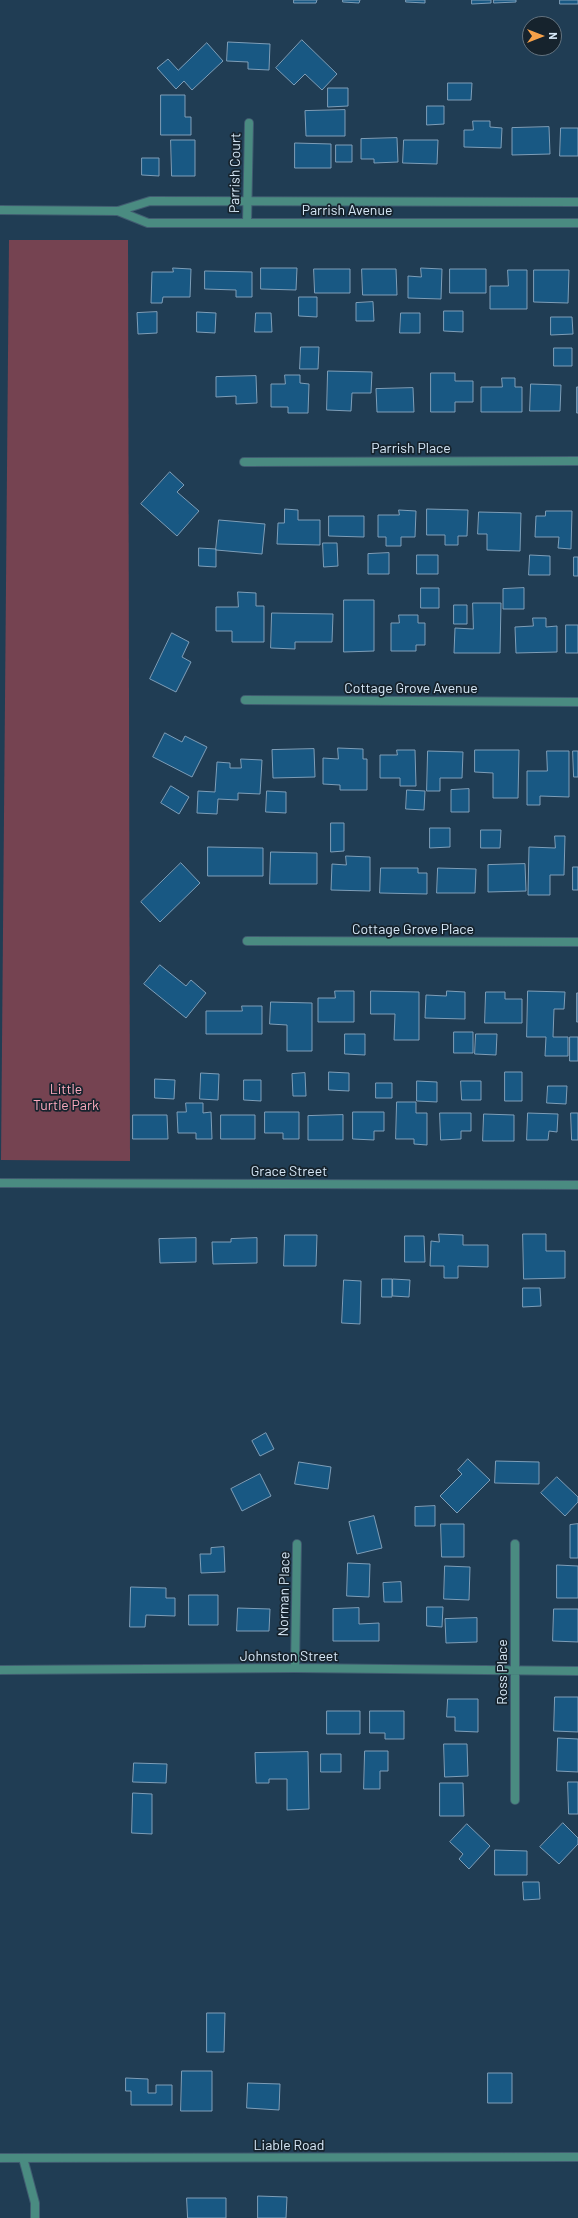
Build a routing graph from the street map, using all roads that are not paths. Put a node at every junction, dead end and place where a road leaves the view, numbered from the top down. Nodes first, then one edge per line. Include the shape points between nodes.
1 (249, 123) dead end
2 (248, 201) junction
3 (578, 202) edge
4 (0, 210) edge
5 (118, 211) junction
6 (247, 223) junction
7 (578, 223) edge
8 (578, 461) edge
9 (244, 462) dead end
10 (245, 700) dead end
11 (578, 702) edge
12 (247, 941) dead end
13 (578, 942) edge
14 (0, 1183) edge
15 (578, 1185) edge
16 (297, 1544) dead end
17 (515, 1544) dead end
18 (296, 1668) junction
19 (0, 1670) edge
20 (516, 1671) junction
21 (578, 1671) edge
22 (515, 1800) dead end
23 (0, 2158) edge
24 (23, 2158) junction
25 (578, 2158) edge
26 (35, 2218) edge

1 - 2 street, Parrish Court
2 - 3 street, Parrish Avenue
2 - 5 street, Parrish Avenue via 150,201
2 - 6 street, Parrish Court
4 - 5 street, Parrish Avenue
5 - 6 street, Parrish Avenue via 148,223
6 - 7 street, Parrish Avenue
8 - 9 street, Parrish Place
10 - 11 street, Cottage Grove Avenue
12 - 13 street, Cottage Grove Place
14 - 15 street, Grace Street
16 - 18 street, Norman Place
17 - 20 street, Ross Place
18 - 19 street, Johnston Street
18 - 20 street, Johnston Street
20 - 21 street, Johnston Street
20 - 22 street, Ross Place
23 - 24 street, Liable Road
24 - 25 street, Liable Road
24 - 26 street via 35,2203

